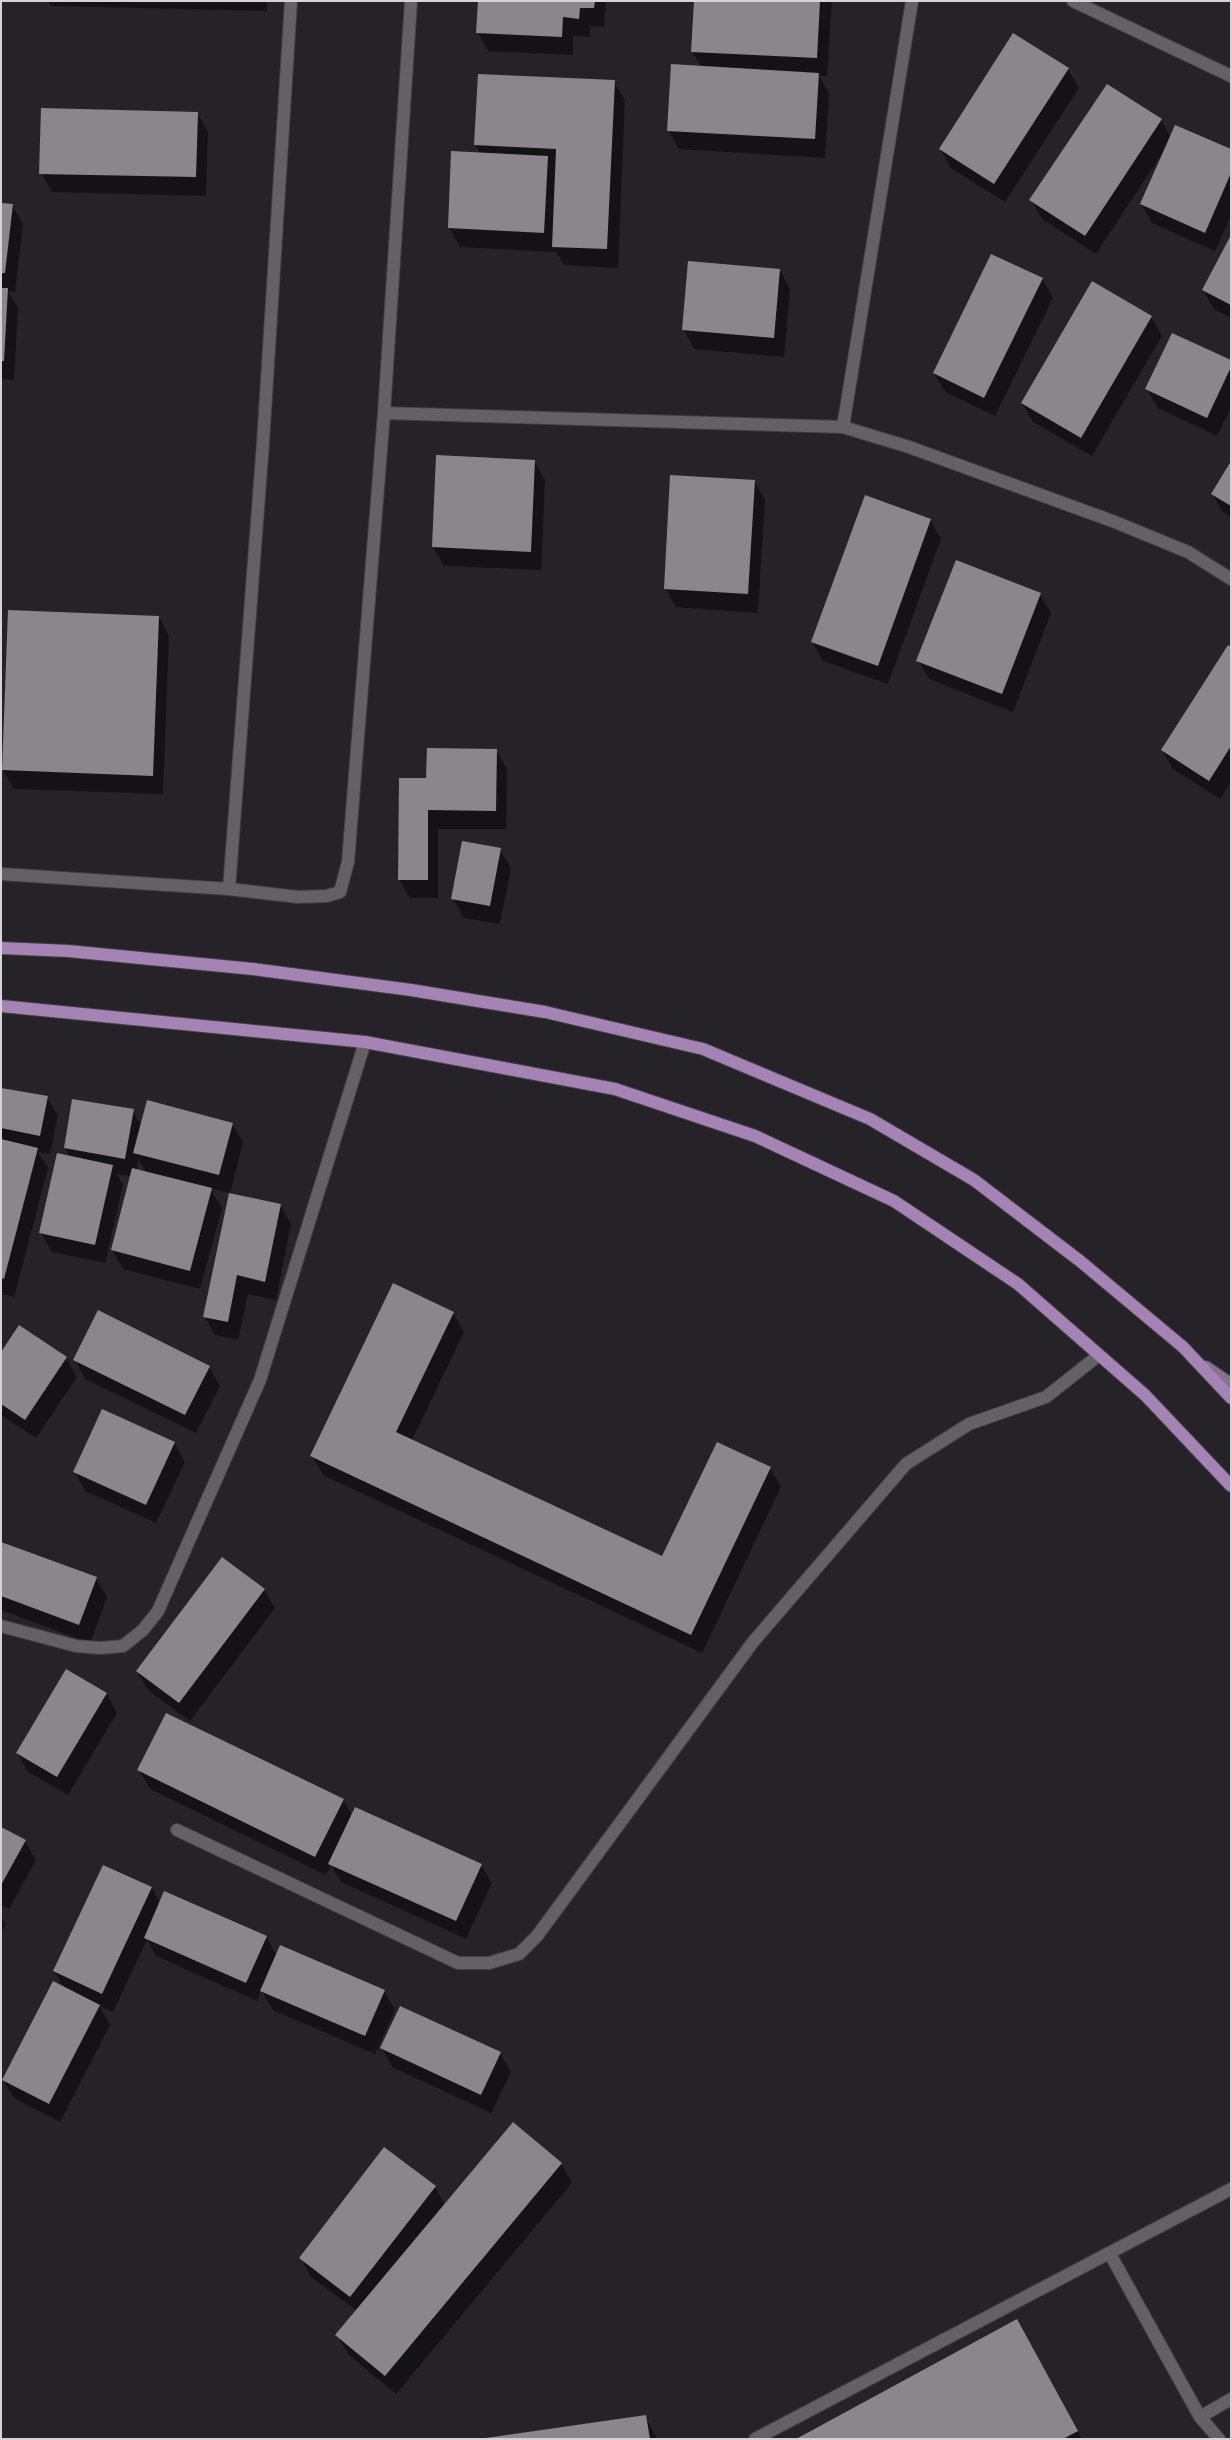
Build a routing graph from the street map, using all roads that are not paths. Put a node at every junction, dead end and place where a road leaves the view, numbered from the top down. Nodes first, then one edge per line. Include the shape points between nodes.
1 (291, 1) edge
2 (410, 1) edge
3 (912, 1) edge
4 (1073, 1) edge
5 (1231, 76) edge
6 (384, 414) junction
7 (843, 427) junction
8 (1231, 578) edge
9 (1, 874) edge
10 (229, 888) junction
11 (1, 948) edge
12 (1, 1006) edge
13 (365, 1042) junction
14 (1099, 1355) junction
15 (1192, 1357) junction
16 (1231, 1384) edge
17 (1231, 1398) edge
18 (1231, 1486) edge
19 (1, 1626) edge
20 (177, 1830) dead end
21 (1231, 2189) edge
22 (1110, 2254) junction
23 (1231, 2399) edge
24 (1200, 2417) junction
25 (755, 2439) edge
26 (1219, 2439) edge

1 - 10 street via 263,444
2 - 6 street
3 - 7 street
4 - 5 street
6 - 7 street
6 - 10 street via 344,882 340,892 326,896 298,897
7 - 8 street via 910,447 1116,522 1188,552
9 - 10 street
11 - 15 main road via 68,951 243,968 411,990 545,1012 703,1049 870,1120 974,1180 1080,1261
12 - 13 main road
13 - 14 main road via 615,1089 755,1136 894,1202 1018,1284
13 - 19 street via 260,1380 158,1611 143,1630 123,1646 76,1646
14 - 18 main road via 1145,1396
14 - 20 street via 1046,1397 969,1424 906,1464 753,1642 537,1936 519,1954 489,1963 458,1963
15 - 16 main road
15 - 17 main road
21 - 22 street
22 - 24 street
22 - 25 street
23 - 24 street
24 - 26 street

